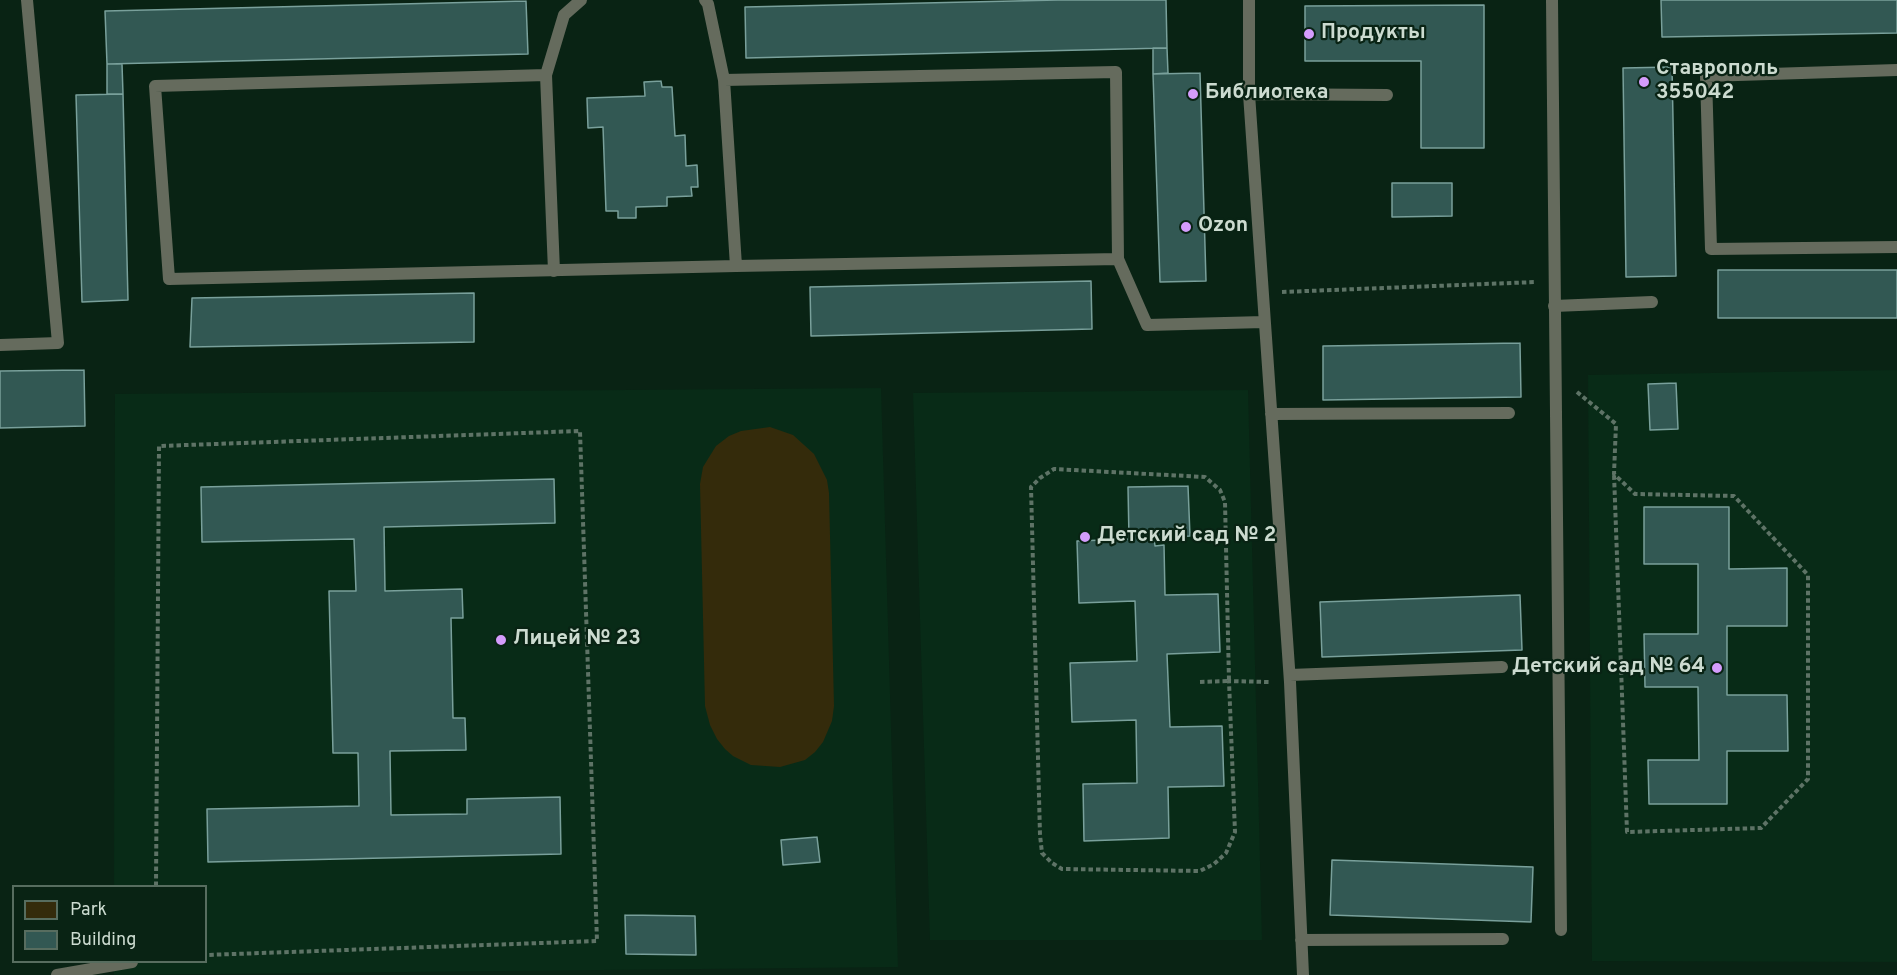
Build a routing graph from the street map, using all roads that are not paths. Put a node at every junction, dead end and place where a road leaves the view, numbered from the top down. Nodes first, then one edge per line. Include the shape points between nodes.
1 (27, 0) edge
2 (581, 0) edge
3 (705, 0) edge
4 (1249, 0) edge
5 (1552, 0) edge
6 (1897, 70) edge
7 (546, 75) junction
8 (724, 80) junction
9 (1249, 94) junction
10 (1388, 95) dead end
11 (1897, 247) edge
12 (1118, 259) junction
13 (736, 266) junction
14 (554, 271) junction
15 (1652, 302) dead end
16 (1554, 306) junction
17 (1264, 322) junction
18 (0, 345) edge
19 (1509, 413) dead end
20 (1271, 414) junction
21 (1502, 667) dead end
22 (1290, 679) junction
23 (1561, 930) dead end
24 (1503, 939) dead end
25 (1302, 940) junction
26 (126, 963) edge
27 (57, 975) edge
28 (1303, 975) edge

1 - 18 lane via 58,343
2 - 7 lane via 564,15
3 - 8 lane
4 - 9 lane
5 - 16 lane
6 - 11 lane via 1706,76 1711,249
7 - 14 lane
7 - 14 lane via 155,86 169,279
8 - 12 lane via 1116,72
8 - 13 lane
9 - 10 lane
9 - 17 lane
12 - 13 lane
12 - 17 lane via 1147,325
13 - 14 lane
15 - 16 lane
16 - 23 lane
17 - 20 lane
19 - 20 lane
20 - 22 lane
21 - 22 lane
22 - 25 lane
24 - 25 lane
25 - 28 lane
26 - 27 lane

